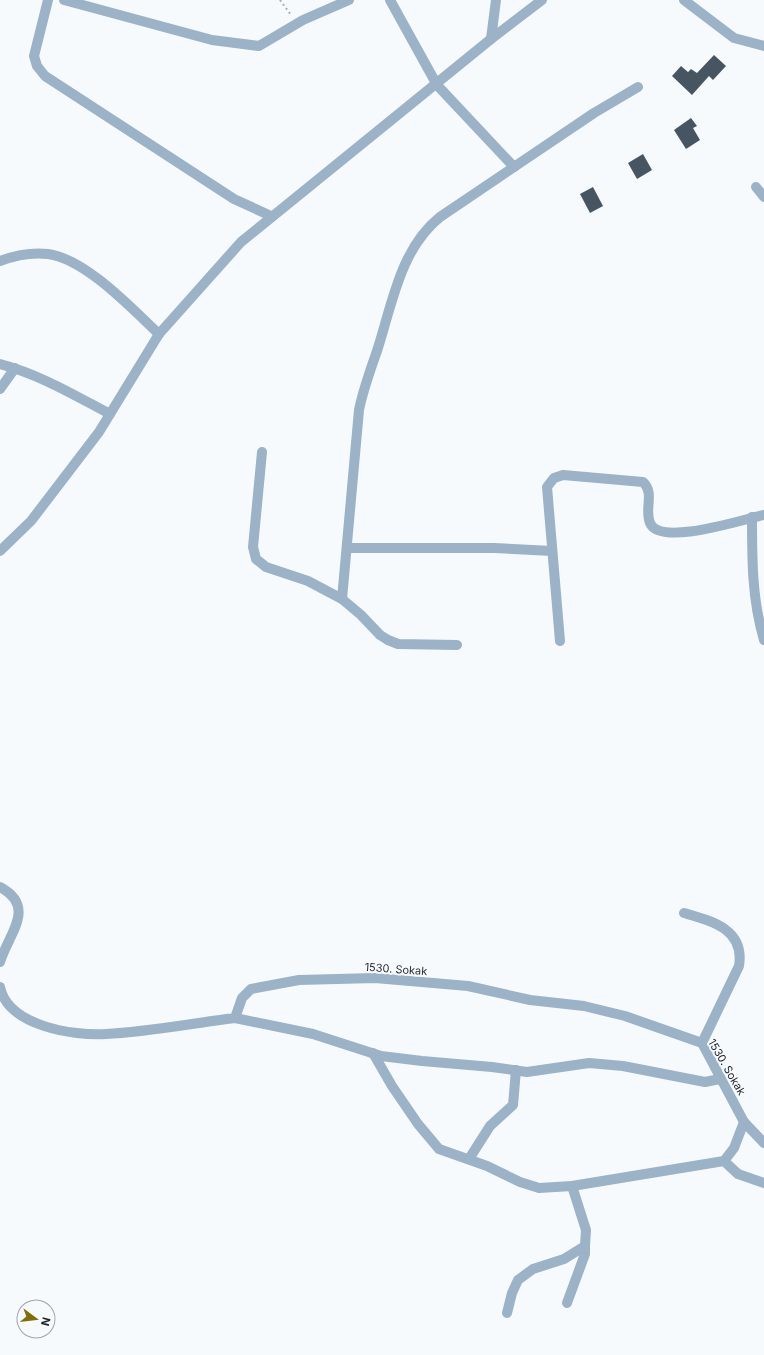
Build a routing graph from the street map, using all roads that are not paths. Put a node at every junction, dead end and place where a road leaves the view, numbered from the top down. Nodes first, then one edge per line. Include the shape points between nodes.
1 (48, 0) edge
2 (64, 0) edge
3 (349, 0) edge
4 (390, 0) edge
5 (496, 0) edge
6 (542, 0) edge
7 (684, 0) edge
8 (491, 39) junction
9 (764, 46) edge
10 (437, 84) junction
11 (638, 87) dead end
12 (514, 167) junction
13 (756, 186) dead end
14 (764, 197) edge
15 (271, 216) junction
16 (0, 261) edge
17 (159, 334) junction
18 (0, 364) edge
19 (15, 368) junction
20 (0, 389) edge
21 (110, 414) junction
22 (262, 452) dead end
23 (764, 515) edge
24 (752, 518) junction
25 (347, 548) junction
26 (0, 551) edge
27 (552, 551) junction
28 (342, 599) junction
29 (764, 640) edge
30 (560, 641) dead end
31 (457, 645) dead end
32 (0, 887) edge
33 (684, 913) dead end
34 (0, 962) edge
35 (0, 987) edge
36 (236, 1018) junction
37 (702, 1043) junction
38 (373, 1053) junction
39 (516, 1070) junction
40 (720, 1079) junction
41 (744, 1122) junction
42 (764, 1144) edge
43 (469, 1159) junction
44 (724, 1161) junction
45 (764, 1183) edge
46 (572, 1186) junction
47 (585, 1246) junction
48 (567, 1303) dead end
49 (507, 1313) dead end

1 - 15 street via 34,56 37,66 45,76 234,199
2 - 3 street via 212,40 259,46 296,24
4 - 10 street
5 - 8 street
6 - 8 street
7 - 9 street via 734,38
8 - 10 street
10 - 12 street
10 - 15 street
11 - 12 street
12 - 25 street via 433,222 412,250 390,304 362,396 355,439
13 - 14 street
15 - 17 street via 241,242
16 - 17 street via 20,254 36,253 50,254 67,261 96,278
17 - 21 street
18 - 19 street
19 - 20 street
19 - 21 street via 53,384
21 - 26 street via 31,521
22 - 28 street via 253,547 256,559 266,567 308,581
23 - 24 street
24 - 27 street via 685,532 660,531 653,528 649,520 649,493 642,482 558,476 551,480 547,487
24 - 29 street via 753,586
25 - 27 street via 494,548
25 - 28 street
27 - 30 street
28 - 31 street via 380,635 393,642
32 - 34 street via 14,896 19,904 16,926
33 - 37 street via 722,927 735,939 740,952 736,972
35 - 36 street via 9,1005 21,1016 44,1027 76,1032 105,1034
36 - 37 street, 1530. Sokak via 242,998 251,989 299,980 375,978 468,986 530,1000 584,1006 624,1016
36 - 38 street via 313,1034
37 - 40 street, 1530. Sokak
38 - 39 street via 422,1061
38 - 43 street via 418,1124 439,1149
39 - 40 street via 543,1071 589,1063 623,1066 705,1082
39 - 43 street via 513,1105 490,1126
40 - 41 street, 1530. Sokak
41 - 42 street, 1530. Sokak
41 - 44 street via 734,1148
43 - 46 street via 539,1188
44 - 45 street via 738,1174
44 - 46 street
46 - 47 street via 586,1230
47 - 48 street via 585,1254
47 - 49 street via 564,1259 533,1269 518,1280

